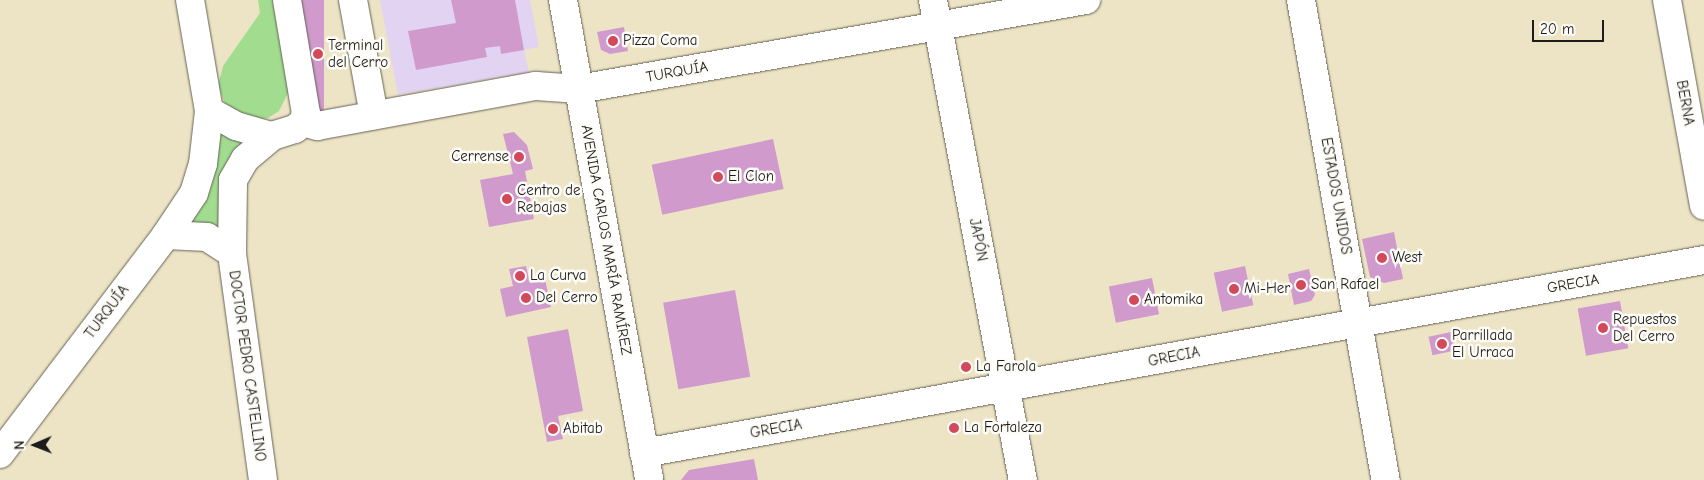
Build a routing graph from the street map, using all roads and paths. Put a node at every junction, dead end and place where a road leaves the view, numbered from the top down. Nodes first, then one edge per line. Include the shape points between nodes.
1 (190, 0) edge
2 (287, 0) edge
3 (353, 0) edge
4 (563, 0) edge
5 (933, 0) edge
6 (1086, 0) edge
7 (1300, 0) edge
8 (1667, 0) edge
9 (937, 26) junction
10 (579, 89) junction
11 (209, 111) junction
12 (374, 115) junction
13 (303, 122) junction
14 (272, 136) junction
15 (1704, 206) edge
16 (166, 235) junction
17 (232, 253) junction
18 (1704, 260) edge
19 (1358, 322) junction
20 (1006, 388) junction
21 (644, 452) junction
22 (0, 454) edge
23 (263, 480) edge
24 (649, 480) edge
25 (1023, 480) edge
26 (1386, 480) edge

1 - 11 street
2 - 13 street via 306,112
3 - 12 street
4 - 10 street, AVENIDA CARLOS MARÍA RAMÍREZ
5 - 9 street, JAPÓN
6 - 9 street, TURQUÍA
7 - 19 street, ESTADOS UNIDOS
8 - 15 street, BERNA
9 - 10 street, TURQUÍA
9 - 20 street, JAPÓN
10 - 12 street, TURQUÍA via 536,86
10 - 21 street, AVENIDA CARLOS MARÍA RAMÍREZ
11 - 14 street via 236,126
11 - 16 street, TURQUÍA via 203,164 194,193
12 - 13 street, TURQUÍA via 317,126
13 - 14 street via 295,129
14 - 17 street via 245,159 233,180
16 - 17 street via 207,237
16 - 22 street, TURQUÍA
17 - 23 street, DOCTOR PEDRO CASTELLINO
18 - 19 street, GRECIA
19 - 20 street, GRECIA
19 - 26 street, ESTADOS UNIDOS
20 - 21 street, GRECIA
20 - 25 street, JAPÓN
21 - 24 street, AVENIDA CARLOS MARÍA RAMÍREZ

